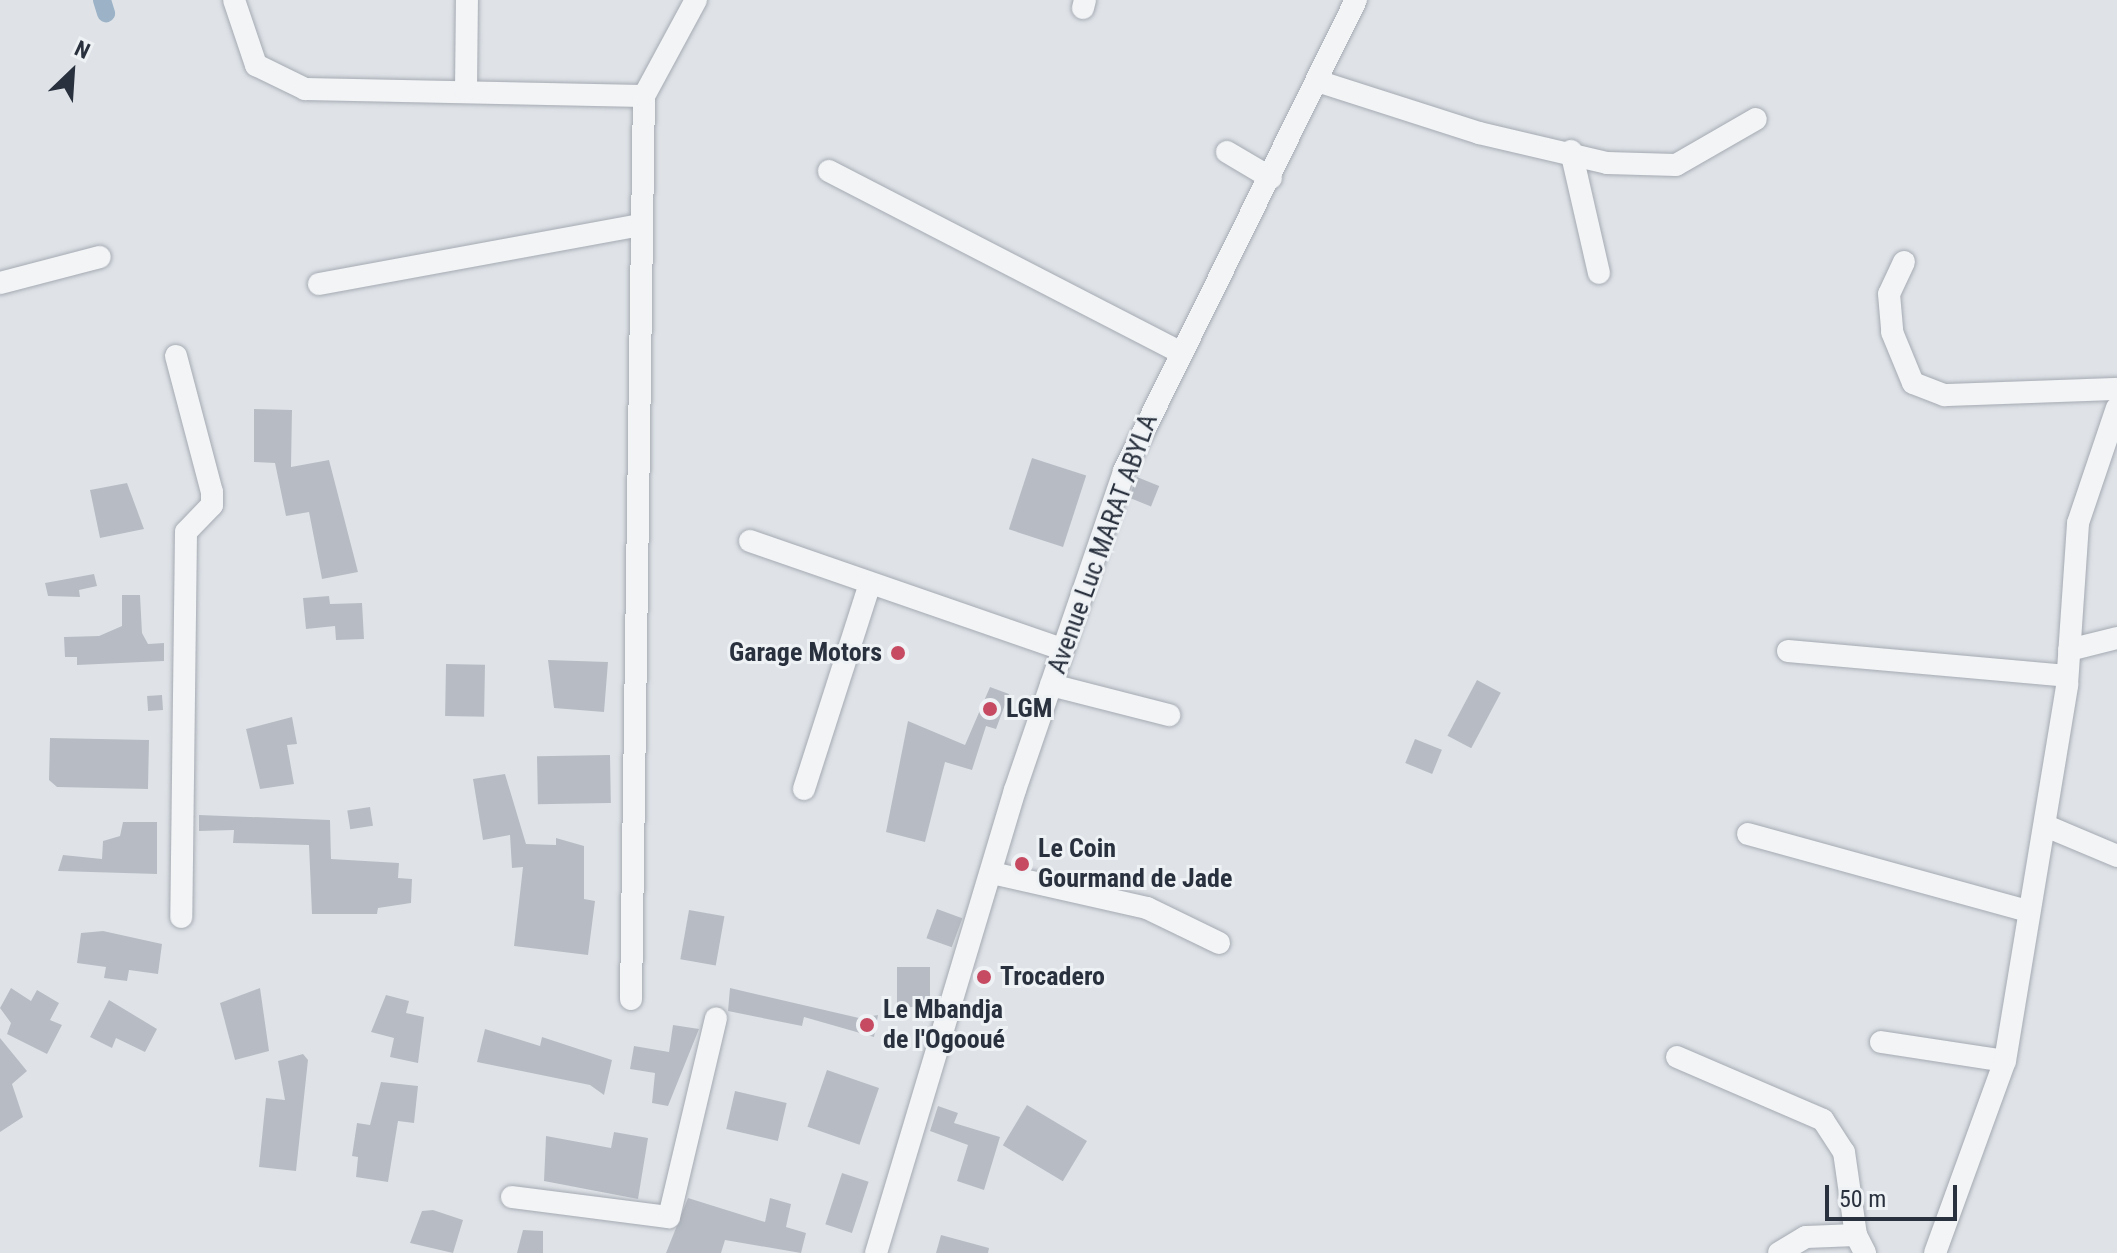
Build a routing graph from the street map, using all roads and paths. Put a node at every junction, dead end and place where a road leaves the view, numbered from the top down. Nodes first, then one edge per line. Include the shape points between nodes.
1 (234, 0) edge
2 (467, 0) edge
3 (696, 0) edge
4 (1356, 0) edge
5 (1317, 81) junction
6 (466, 90) junction
7 (644, 96) junction
8 (1756, 119) dead end
9 (1571, 151) junction
10 (1227, 152) dead end
11 (829, 171) dead end
12 (1271, 178) junction
13 (640, 225) junction
14 (100, 257) dead end
15 (1904, 262) dead end
16 (1599, 273) dead end
17 (0, 283) edge
18 (319, 284) dead end
19 (1179, 352) junction
20 (176, 356) dead end
21 (2117, 389) edge
22 (2117, 408) edge
23 (750, 541) dead end
24 (869, 586) junction
25 (2117, 638) edge
26 (1062, 649) junction
27 (2069, 650) junction
28 (1788, 651) dead end
29 (2067, 676) junction
30 (1051, 685) junction
31 (1169, 715) dead end
32 (804, 789) dead end
33 (2046, 826) junction
34 (1748, 834) dead end
35 (2117, 856) edge
36 (992, 873) junction
37 (2028, 911) junction
38 (181, 917) dead end
39 (1219, 943) dead end
40 (631, 999) dead end
41 (716, 1018) dead end
42 (1881, 1042) dead end
43 (1677, 1057) dead end
44 (2005, 1061) junction
45 (512, 1197) dead end
46 (1860, 1244) edge
47 (876, 1253) edge
48 (1779, 1253) edge
49 (1935, 1253) edge

1 - 6 street via 244,44 256,65 277,80 305,89
2 - 6 street
3 - 7 street
4 - 5 street, Avenue Luc MARAT ABYLA
5 - 9 street via 1479,133
5 - 12 street, Avenue Luc MARAT ABYLA
6 - 7 street
7 - 13 street
8 - 9 street via 1676,165 1607,163
9 - 16 street
10 - 12 street
11 - 19 street
12 - 19 street, Avenue Luc MARAT ABYLA
13 - 18 street
13 - 40 street
14 - 17 street
15 - 21 street via 1889,294 1892,332 1913,383 1945,395
19 - 26 street, Avenue Luc MARAT ABYLA via 1124,471
20 - 38 street via 212,492 212,505 186,532
22 - 27 street via 2078,523
23 - 24 street
24 - 26 street
24 - 32 street
25 - 27 street
26 - 30 street, Avenue Luc MARAT ABYLA
27 - 29 street
28 - 29 street
29 - 33 street
30 - 31 street
30 - 36 street, Avenue Luc MARAT ABYLA
33 - 35 street
33 - 37 street
34 - 37 street
36 - 39 street via 1147,908
36 - 47 street, Avenue Luc MARAT ABYLA
37 - 44 street
41 - 45 street via 669,1217
42 - 44 street
43 - 46 street via 1823,1120 1844,1152
44 - 49 street
46 - 48 street via 1806,1237

